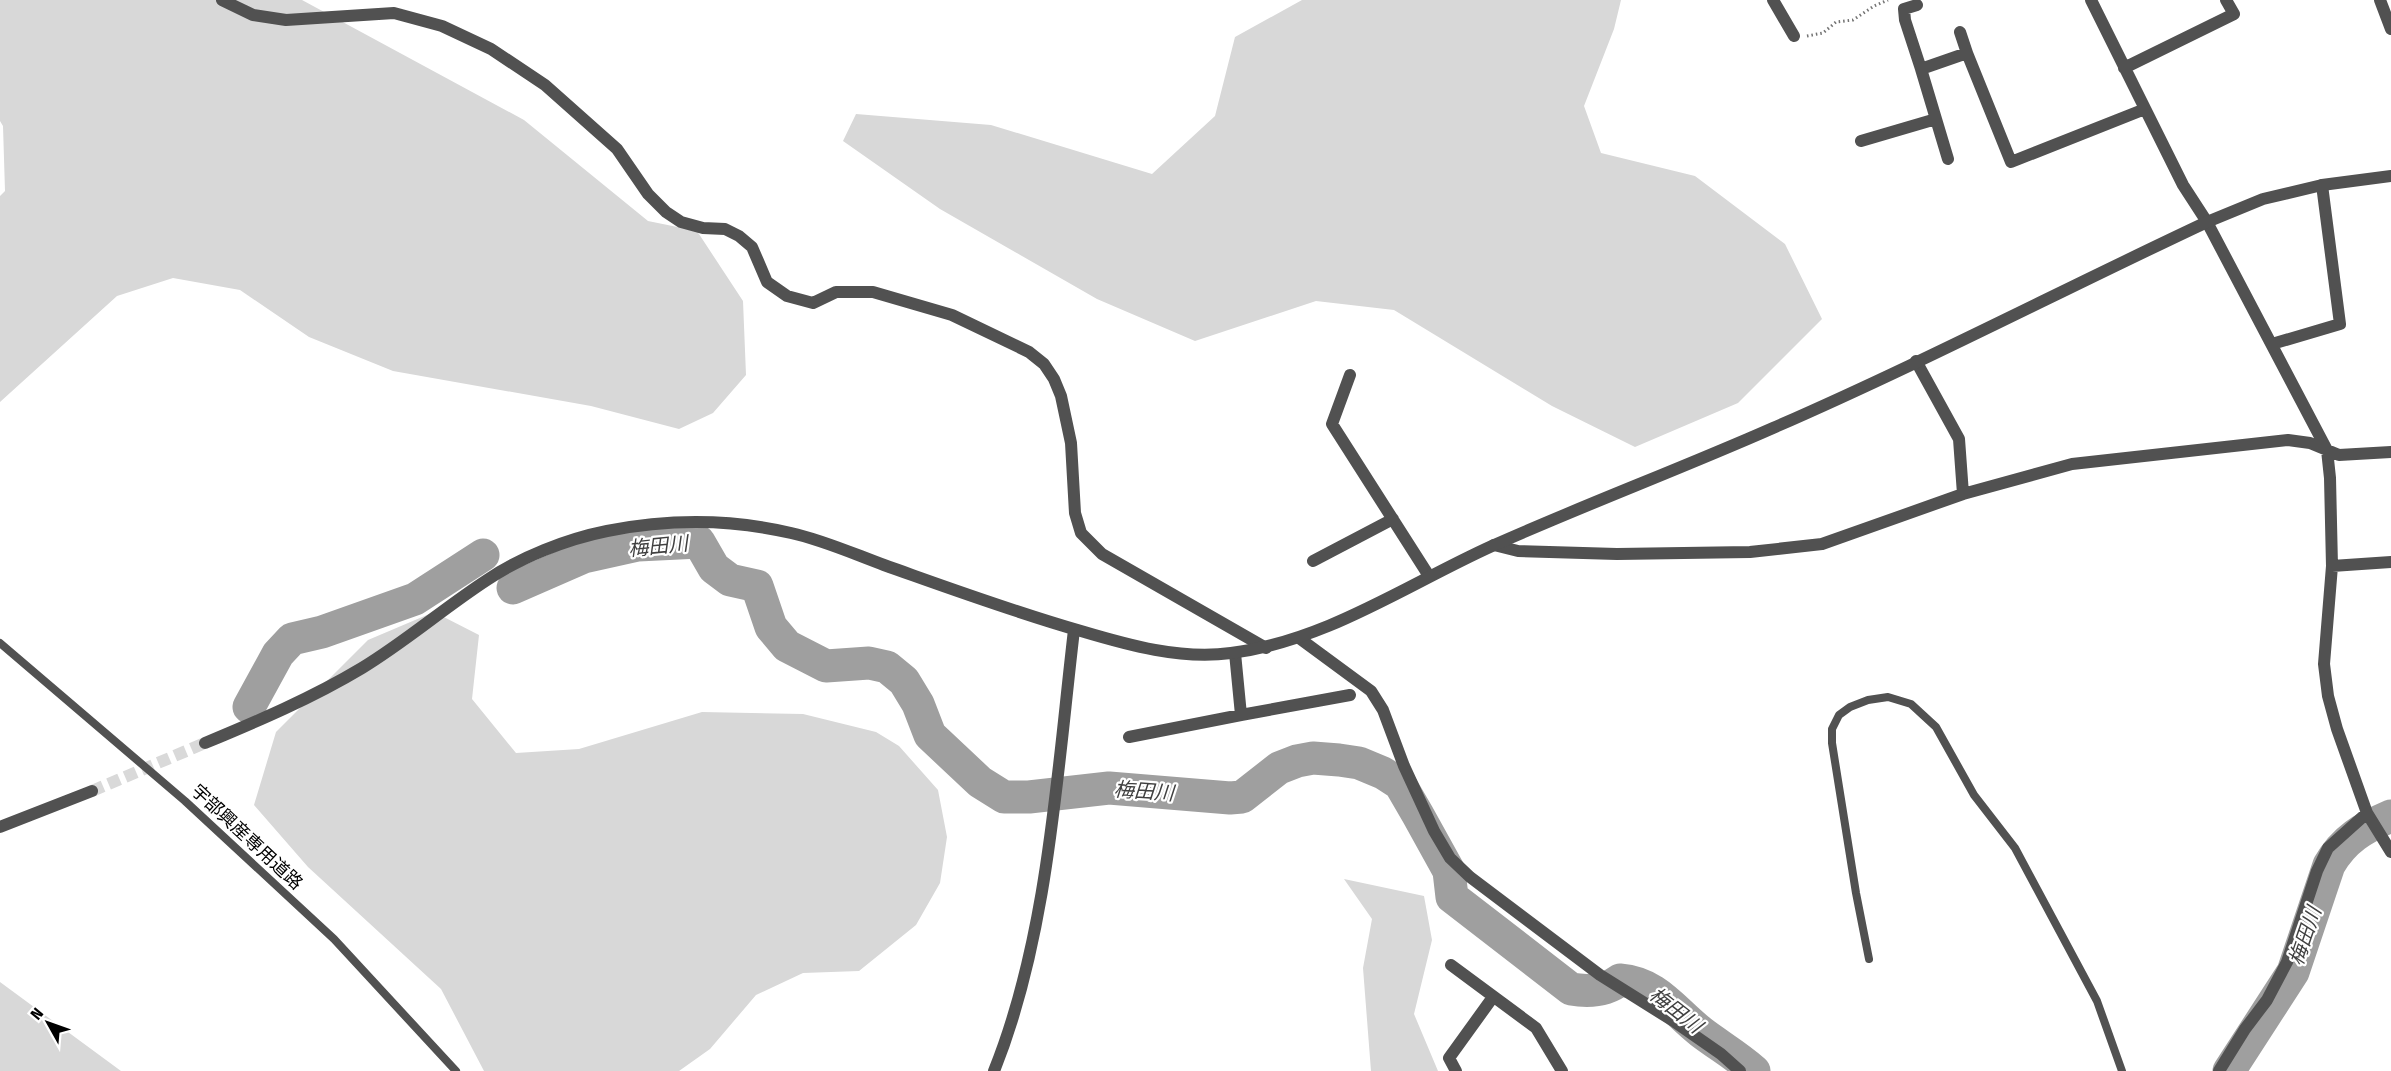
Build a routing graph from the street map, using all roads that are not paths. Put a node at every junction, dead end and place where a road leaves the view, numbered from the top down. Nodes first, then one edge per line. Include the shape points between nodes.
1 (222, 0) edge
2 (1773, 0) edge
3 (2091, 0) edge
4 (2226, 0) edge
5 (2380, 0) edge
6 (1917, 5) dead end
7 (2391, 29) edge
8 (1960, 33) dead end
9 (1794, 36) road end
10 (1967, 54) junction
11 (2124, 68) junction
12 (1922, 69) junction
13 (2145, 109) junction
14 (1936, 118) junction
15 (1861, 141) dead end
16 (1948, 159) dead end
17 (2391, 176) edge
18 (2322, 185) junction
19 (2207, 222) junction
20 (2272, 344) junction
21 (1916, 361) junction
22 (1350, 375) dead end
23 (2326, 450) junction
24 (2391, 452) edge
25 (1963, 494) junction
26 (1393, 519) junction
27 (1494, 545) junction
28 (1313, 561) dead end
29 (2391, 562) edge
30 (2332, 566) junction
31 (1429, 576) junction
32 (1074, 630) junction
33 (1299, 638) junction
34 (0, 643) edge
35 (1266, 648) junction
36 (1234, 652) junction
37 (1350, 695) dead end
38 (1241, 715) junction
39 (1129, 737) dead end
40 (205, 743) tunnel mouth
41 (92, 791) tunnel mouth
42 (2371, 820) junction
43 (0, 827) edge
44 (2391, 852) edge
45 (1869, 959) dead end
46 (1451, 965) dead end
47 (1493, 997) junction
48 (456, 1071) edge
49 (994, 1071) edge
50 (1456, 1071) edge
51 (1562, 1071) edge
52 (1740, 1071) edge
53 (2122, 1071) edge
54 (2219, 1071) edge

1 - 35 street via 253,15 286,20 393,13 442,26 491,49 545,85 617,149 648,195 666,212 681,222 725,229 739,236 752,247 767,282 786,296 813,303 836,292 873,292 952,315 1029,352 1044,364 1061,396 1071,444 1075,513 1081,533 1102,554
2 - 9 street
3 - 11 street
4 - 11 street via 2234,14
5 - 7 street
6 - 12 street via 1904,9
8 - 10 street
10 - 12 street
10 - 13 street via 2011,162
11 - 13 street
12 - 14 street
13 - 19 street via 2183,185
14 - 15 street
14 - 16 street
17 - 18 street
18 - 19 street via 2263,199
18 - 20 street via 2340,324
19 - 20 street
19 - 21 street
20 - 23 street
21 - 25 street via 1959,439
21 - 27 street via 1776,427
22 - 26 street via 1332,424
23 - 24 street via 2339,455
23 - 25 street via 2288,440 2119,457 2072,464
23 - 30 street
25 - 27 street via 1822,544 1750,552 1565,553 1518,551
26 - 28 street
26 - 31 street
27 - 31 street
29 - 30 street
30 - 42 street via 2324,664 2328,696
31 - 33 street via 1334,625
32 - 36 street via 1189,654
32 - 40 street via 798,535 704,522 634,527 566,543 493,576 367,665 282,711
32 - 49 street via 1042,889 1028,963
33 - 35 street
33 - 52 street via 1371,691 1450,858 1556,942 1721,1054
34 - 48 lane, 宇部興産専用道路 via 185,801 334,939
35 - 36 street
36 - 38 street
37 - 38 street
38 - 39 street
41 - 43 street
42 - 44 street
42 - 54 street via 2328,848 2287,962 2267,1000
45 - 53 lane via 1832,729 1839,715 1850,707 1888,697 1911,704 1936,727 1974,795 2015,848 2097,1001
46 - 47 street
47 - 50 street via 1449,1058
47 - 51 street via 1536,1028

